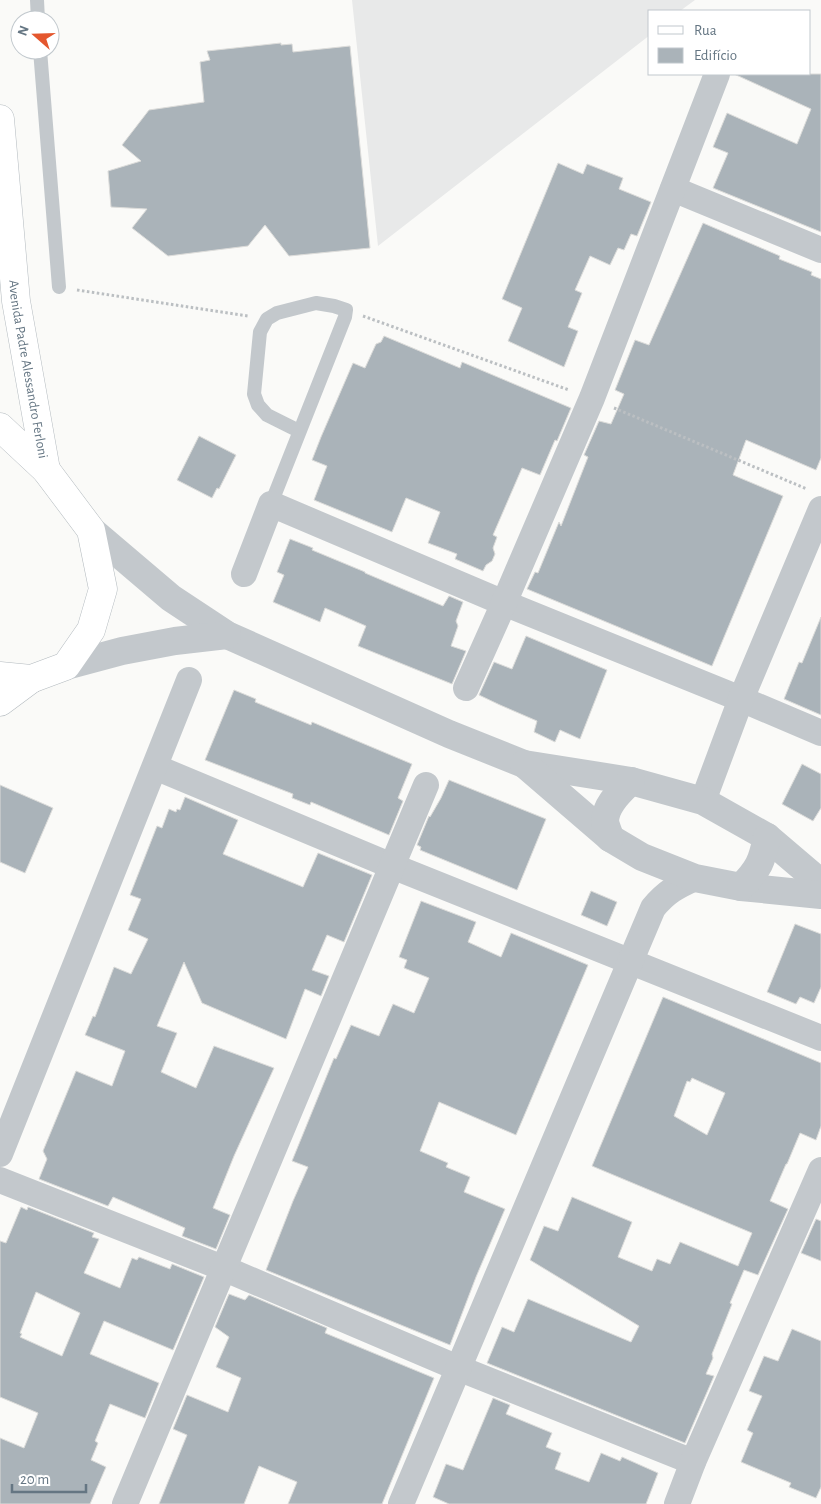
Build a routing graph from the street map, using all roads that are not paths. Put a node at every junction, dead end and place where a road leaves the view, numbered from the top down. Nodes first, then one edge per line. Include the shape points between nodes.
1 (41, 60) edge
2 (717, 75) edge
3 (0, 119) edge
4 (673, 189) junction
5 (821, 250) edge
6 (59, 287) road end
7 (0, 427) edge
8 (299, 431) junction
9 (46, 470) junction
10 (271, 504) junction
11 (821, 509) edge
12 (91, 530) junction
13 (244, 574) dead end
14 (504, 603) junction
15 (227, 635) junction
16 (66, 666) junction
17 (0, 676) edge
18 (31, 679) junction
19 (189, 680) dead end
20 (466, 688) dead end
21 (741, 699) junction
22 (0, 702) edge
23 (821, 733) edge
24 (524, 764) junction
25 (155, 767) junction
26 (631, 781) junction
27 (426, 785) dead end
28 (703, 801) junction
29 (767, 836) junction
30 (610, 838) junction
31 (642, 858) junction
32 (392, 866) junction
33 (696, 878) junction
34 (821, 883) edge
35 (741, 887) junction
36 (821, 896) edge
37 (654, 908) junction
38 (631, 961) junction
39 (821, 1038) edge
40 (0, 1154) edge
41 (821, 1170) edge
42 (0, 1180) edge
43 (223, 1268) junction
44 (458, 1368) junction
45 (693, 1462) junction
46 (125, 1504) edge
47 (401, 1504) edge
48 (677, 1504) edge

1 - 6 lane
2 - 4 street
3 - 9 main road, Avenida Padre Alessandro Ferloni via 16,301
4 - 5 street
4 - 14 street via 592,398
7 - 9 main road
8 - 8 lane via 267,415 258,405 254,394 260,332 267,319 277,313 316,303 334,306 346,310 346,317
8 - 10 lane
9 - 12 main road
10 - 13 street
10 - 14 street
11 - 21 street
12 - 15 street via 171,598
12 - 16 main road via 103,589 91,630
14 - 20 street
14 - 21 street
15 - 16 street via 122,651
15 - 24 street
16 - 18 main road
17 - 18 main road
18 - 22 main road
19 - 25 street
21 - 23 street
21 - 28 street
24 - 26 street
24 - 30 street
25 - 32 street
25 - 40 street
26 - 28 street
26 - 30 street via 614,797 607,811 605,822
27 - 32 street
28 - 29 street
29 - 34 street
29 - 35 street via 757,870
30 - 31 street
31 - 33 street
31 - 37 street via 652,874
32 - 38 street
32 - 43 street
33 - 35 street
33 - 37 street via 675,886
35 - 36 street
37 - 38 street
38 - 39 street
38 - 44 street
41 - 45 street
42 - 43 street
43 - 44 street
43 - 46 street
44 - 45 street
44 - 47 street
45 - 48 street

